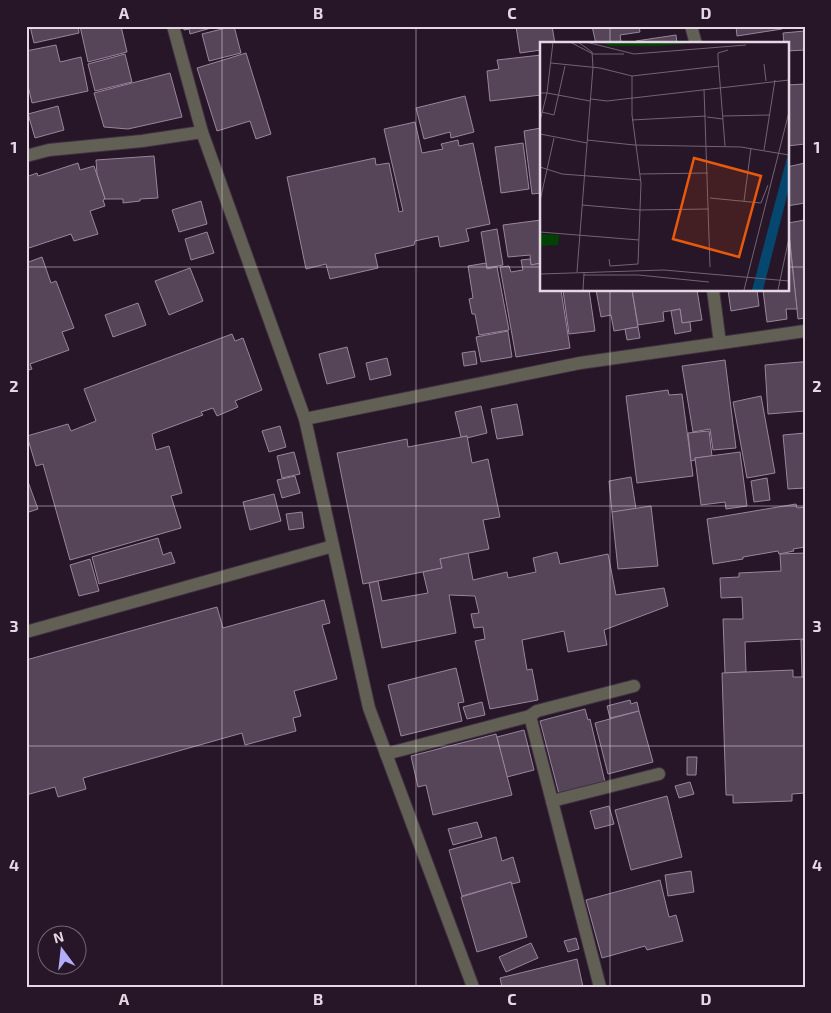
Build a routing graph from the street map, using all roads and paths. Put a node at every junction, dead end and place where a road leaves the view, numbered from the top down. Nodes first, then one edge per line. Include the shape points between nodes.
1 (173, 26) edge
2 (691, 26) edge
3 (695, 42) edge
4 (202, 132) junction
5 (26, 156) edge
6 (713, 291) edge
7 (805, 332) edge
8 (720, 343) junction
9 (304, 419) junction
10 (333, 546) junction
11 (26, 632) edge
12 (634, 686) dead end
13 (530, 716) junction
14 (386, 754) junction
15 (659, 774) dead end
16 (552, 801) junction
17 (473, 987) edge
18 (600, 987) edge

1 - 4 street
2 - 3 street
4 - 5 street via 49,150
4 - 9 street
6 - 8 street
7 - 8 street
8 - 9 street via 580,363
9 - 10 street
10 - 11 street
10 - 14 street via 369,708
12 - 13 street via 537,711
13 - 14 street
13 - 16 street
14 - 17 street
15 - 16 street
16 - 18 street

